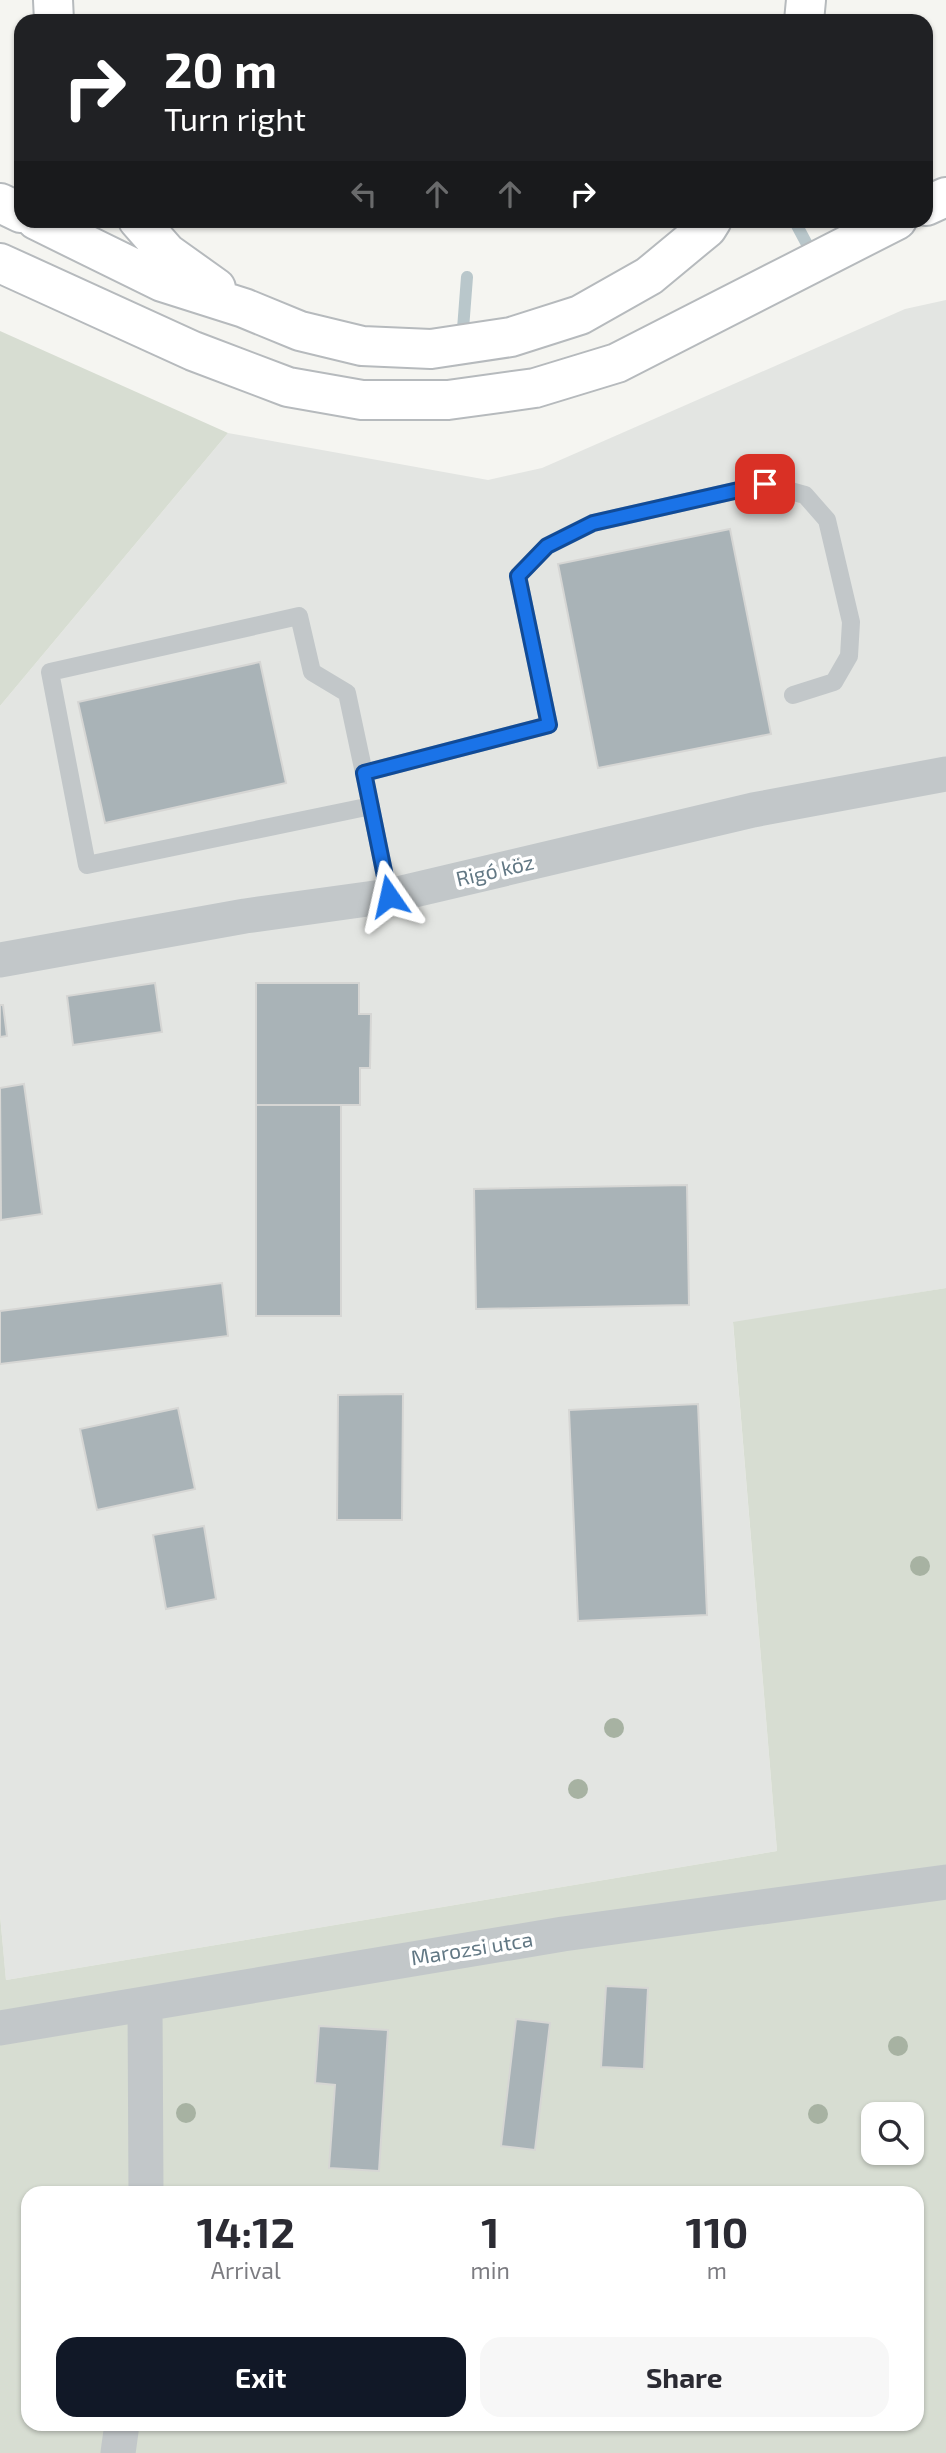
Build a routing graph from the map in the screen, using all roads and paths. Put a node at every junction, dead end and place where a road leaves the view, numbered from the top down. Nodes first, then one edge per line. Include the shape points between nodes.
1 (52, 228) edge
2 (145, 228) edge
3 (707, 228) edge
4 (881, 228) edge
5 (0, 263) edge
6 (244, 308) junction
7 (793, 695) dead end
8 (364, 773) junction
9 (946, 774) edge
10 (371, 806) junction
11 (389, 896) junction
12 (0, 960) edge
13 (946, 1882) edge
14 (145, 2004) junction
15 (0, 2028) edge
16 (146, 2186) edge
17 (121, 2431) edge
18 (118, 2453) edge

1 - 6 highway via 162,282
2 - 6 highway via 167,253
3 - 6 highway via 649,276 580,315 511,337 431,349 362,346 300,331
4 - 5 highway via 617,363 535,388 448,400 362,400 288,387 192,351
7 - 8 lane via 834,682 849,656 851,622 827,520 805,495 765,484 593,523 547,546 518,576 549,725
8 - 10 lane
8 - 10 lane via 347,693 312,672 299,616 50,672 87,864
9 - 11 street, Rigó köz via 753,810
10 - 11 lane
11 - 12 street, Rigó köz via 245,916
13 - 14 street, Marozsi utca via 563,1934
14 - 15 street, Marozsi utca
14 - 16 street
17 - 18 street

